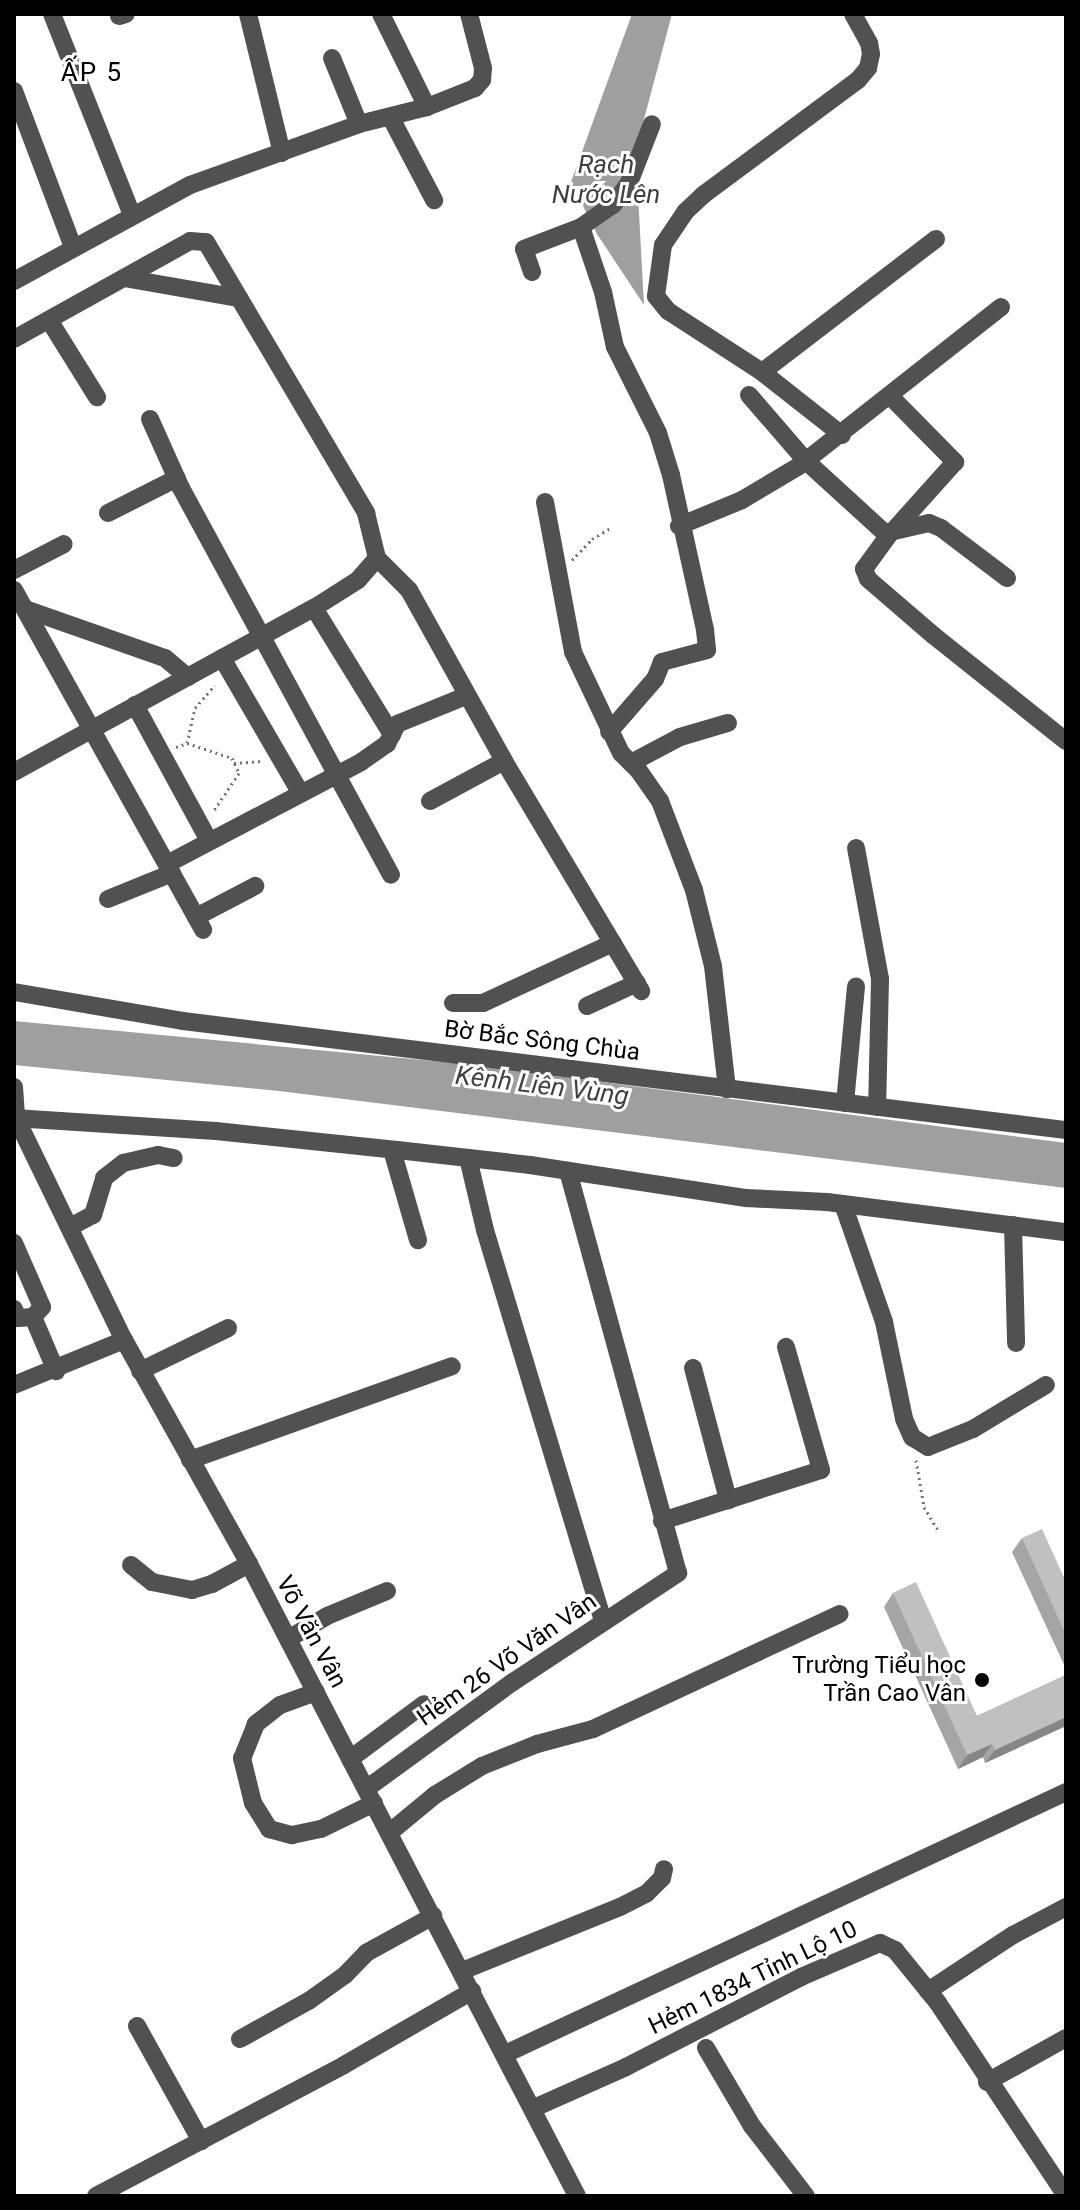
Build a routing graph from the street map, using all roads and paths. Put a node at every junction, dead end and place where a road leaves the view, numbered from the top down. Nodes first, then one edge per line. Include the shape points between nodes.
1 (52, 14) edge
2 (248, 14) edge
3 (381, 14) edge
4 (469, 14) edge
5 (853, 14) edge
6 (332, 58) dead end
7 (14, 91) edge
8 (427, 107) junction
9 (391, 118) junction
10 (19, 124) edge
11 (359, 124) junction
12 (652, 124) dead end
13 (282, 153) junction
14 (434, 200) dead end
15 (132, 215) junction
16 (581, 227) junction
17 (936, 239) dead end
18 (73, 247) junction
19 (532, 272) dead end
20 (124, 278) junction
21 (14, 281) edge
22 (239, 298) junction
23 (1001, 307) dead end
24 (49, 320) junction
25 (14, 339) edge
26 (762, 372) junction
27 (749, 395) dead end
28 (890, 396) junction
29 (97, 397) dead end
30 (150, 419) dead end
31 (842, 435) junction
32 (806, 461) junction
33 (177, 478) junction
34 (545, 502) dead end
35 (108, 513) dead end
36 (679, 526) junction
37 (610, 528) dead end
38 (890, 534) junction
39 (64, 544) dead end
40 (377, 558) junction
41 (555, 561) junction
42 (14, 570) edge
43 (1007, 578) dead end
44 (14, 590) edge
45 (314, 608) junction
46 (25, 609) junction
47 (261, 636) junction
48 (222, 658) junction
49 (188, 677) junction
50 (233, 677) junction
51 (466, 696) junction
52 (135, 705) junction
53 (728, 723) dead end
54 (93, 728) junction
55 (609, 732) junction
56 (392, 735) junction
57 (1066, 741) edge
58 (187, 743) junction
59 (161, 751) junction
60 (279, 754) junction
61 (504, 761) junction
62 (234, 763) junction
63 (631, 763) junction
64 (14, 772) edge
65 (335, 774) junction
66 (300, 792) junction
67 (430, 801) dead end
68 (204, 833) junction
69 (856, 848) dead end
70 (169, 869) junction
71 (391, 875) dead end
72 (255, 886) dead end
73 (108, 899) dead end
74 (613, 943) junction
75 (856, 987) dead end
76 (14, 992) edge
77 (453, 1003) dead end
78 (587, 1006) dead end
79 (14, 1088) edge
80 (727, 1089) junction
81 (845, 1103) junction
82 (877, 1107) junction
83 (15, 1117) edge
84 (1066, 1130) edge
85 (392, 1150) junction
86 (174, 1158) dead end
87 (468, 1158) junction
88 (568, 1171) junction
89 (843, 1204) junction
90 (1013, 1225) junction
91 (70, 1227) junction
92 (1066, 1232) edge
93 (418, 1240) dead end
94 (14, 1243) edge
95 (14, 1309) edge
96 (33, 1317) junction
97 (228, 1328) dead end
98 (124, 1340) junction
99 (1016, 1343) dead end
100 (786, 1347) dead end
101 (452, 1366) dead end
102 (693, 1368) dead end
103 (56, 1371) junction
104 (140, 1371) junction
105 (14, 1385) edge
106 (1046, 1385) dead end
107 (912, 1437) junction
108 (190, 1460) junction
109 (728, 1500) junction
110 (662, 1521) junction
111 (937, 1529) dead end
112 (249, 1564) junction
113 (131, 1565) dead end
114 (387, 1591) dead end
115 (840, 1614) dead end
116 (603, 1622) junction
117 (288, 1639) junction
118 (316, 1692) junction
119 (424, 1704) dead end
120 (350, 1759) junction
121 (1066, 1792) edge
122 (370, 1796) junction
123 (389, 1833) junction
124 (664, 1869) dead end
125 (1066, 1907) edge
126 (433, 1916) junction
127 (462, 1971) junction
128 (472, 1991) junction
129 (928, 1991) junction
130 (137, 2026) dead end
131 (1066, 2038) edge
132 (240, 2039) dead end
133 (706, 2048) dead end
134 (505, 2054) junction
135 (987, 2082) junction
136 (534, 2108) junction
137 (201, 2141) junction
138 (96, 2196) edge
139 (577, 2196) edge
140 (806, 2196) edge
141 (1066, 2196) edge

1 - 15 street
2 - 13 street
3 - 8 street
4 - 8 street via 482,80 475,88
5 - 26 street via 871,54 868,68 695,202 670,230 660,254 657,301
6 - 11 street
7 - 10 street
8 - 9 street
9 - 11 street
9 - 14 street
10 - 18 street
11 - 13 street
12 - 16 street via 629,183 613,205
13 - 15 street via 190,185
15 - 18 street
16 - 19 street via 524,249
16 - 36 street via 615,347 658,433
17 - 26 street
18 - 21 street
20 - 22 street
20 - 22 street via 190,241 206,242
20 - 24 street
22 - 40 street via 366,513
23 - 28 street
24 - 25 street
24 - 29 street
26 - 31 street
27 - 32 street
28 - 31 street
28 - 38 street via 955,462
30 - 33 street
31 - 32 street
32 - 36 street via 742,500
32 - 38 street
33 - 35 street
33 - 47 street
34 - 41 street
36 - 55 street via 707,650 662,662 655,679
37 - 41 path via 571,560
38 - 43 street via 920,524 941,528
38 - 57 street via 864,569 868,579
39 - 42 street
40 - 45 street via 358,580
40 - 51 street via 409,590
41 - 55 street via 573,652
44 - 46 street
45 - 47 street
45 - 56 street
46 - 49 street via 165,658
46 - 54 street
47 - 48 street
47 - 65 street
48 - 49 street
48 - 50 street
49 - 52 street
50 - 58 path via 213,685 195,708
50 - 60 street
51 - 56 street via 397,724
51 - 61 street
52 - 54 street
52 - 59 street
53 - 63 street via 680,737
54 - 64 street
54 - 70 street
55 - 63 street
56 - 65 street via 361,762
58 - 59 path
58 - 62 path via 211,748
59 - 68 street
60 - 62 path
60 - 66 street
61 - 67 street
61 - 74 street
62 - 68 path via 239,773
63 - 80 street via 660,801 694,890 713,966
65 - 66 street
65 - 71 street
66 - 68 street
68 - 70 street
69 - 82 street via 880,979
70 - 72 street via 199,924
70 - 73 street
74 - 77 street via 483,1003
74 - 78 street via 639,987
75 - 81 street
76 - 80 street, Bờ Bắc Sông Chùa via 183,1021
79 - 83 street, Võ Văn Vân
80 - 81 street, Bờ Bắc Sông Chùa
81 - 82 street, Bờ Bắc Sông Chùa
82 - 84 street, Bờ Bắc Sông Chùa
83 - 85 street
83 - 91 street, Võ Văn Vân
85 - 87 street
85 - 93 street
86 - 91 street via 158,1155 123,1163 104,1178 93,1215
87 - 88 street
87 - 116 street
88 - 89 street via 746,1198
88 - 110 street
89 - 90 street
89 - 107 street via 884,1322
90 - 92 street
90 - 99 street
91 - 98 street, Võ Văn Vân
94 - 96 street via 42,1307
95 - 96 street via 18,1318
96 - 103 street
97 - 104 street
98 - 103 street
98 - 104 street, Võ Văn Vân
100 - 109 street via 821,1470
101 - 108 street
102 - 109 street
103 - 105 street
104 - 108 street, Võ Văn Vân
106 - 107 street via 973,1429 928,1447
107 - 111 path via 924,1507
108 - 112 street, Võ Văn Vân
109 - 110 street
110 - 116 street, Hẻm 26 Võ Văn Vân via 678,1573
112 - 113 street via 192,1590 152,1582
112 - 117 street, Võ Văn Vân
114 - 117 street
115 - 123 street via 593,1729 482,1766
116 - 122 street, Hẻm 26 Võ Văn Vân via 513,1682
117 - 118 street, Võ Văn Vân
118 - 120 street, Võ Văn Vân
118 - 122 street via 280,1705 256,1724 242,1758 253,1803 269,1829 292,1835 321,1829
119 - 120 street
120 - 122 street, Võ Văn Vân
121 - 134 street
122 - 123 street, Võ Văn Vân
123 - 126 street, Võ Văn Vân
124 - 127 street via 647,1893 620,1907
125 - 129 street
126 - 127 street, Võ Văn Vân
126 - 132 street via 366,1953 310,2000
127 - 128 street, Võ Văn Vân
128 - 134 street, Võ Văn Vân
128 - 137 street
129 - 135 street, Hẻm 1834 Tỉnh Lộ 10
129 - 136 street, Hẻm 1834 Tỉnh Lộ 10 via 895,1950 880,1943
130 - 137 street
131 - 135 street
133 - 140 street via 752,2126
134 - 136 street, Võ Văn Vân
135 - 141 street, Hẻm 1834 Tỉnh Lộ 10
136 - 139 street, Võ Văn Vân
137 - 138 street

